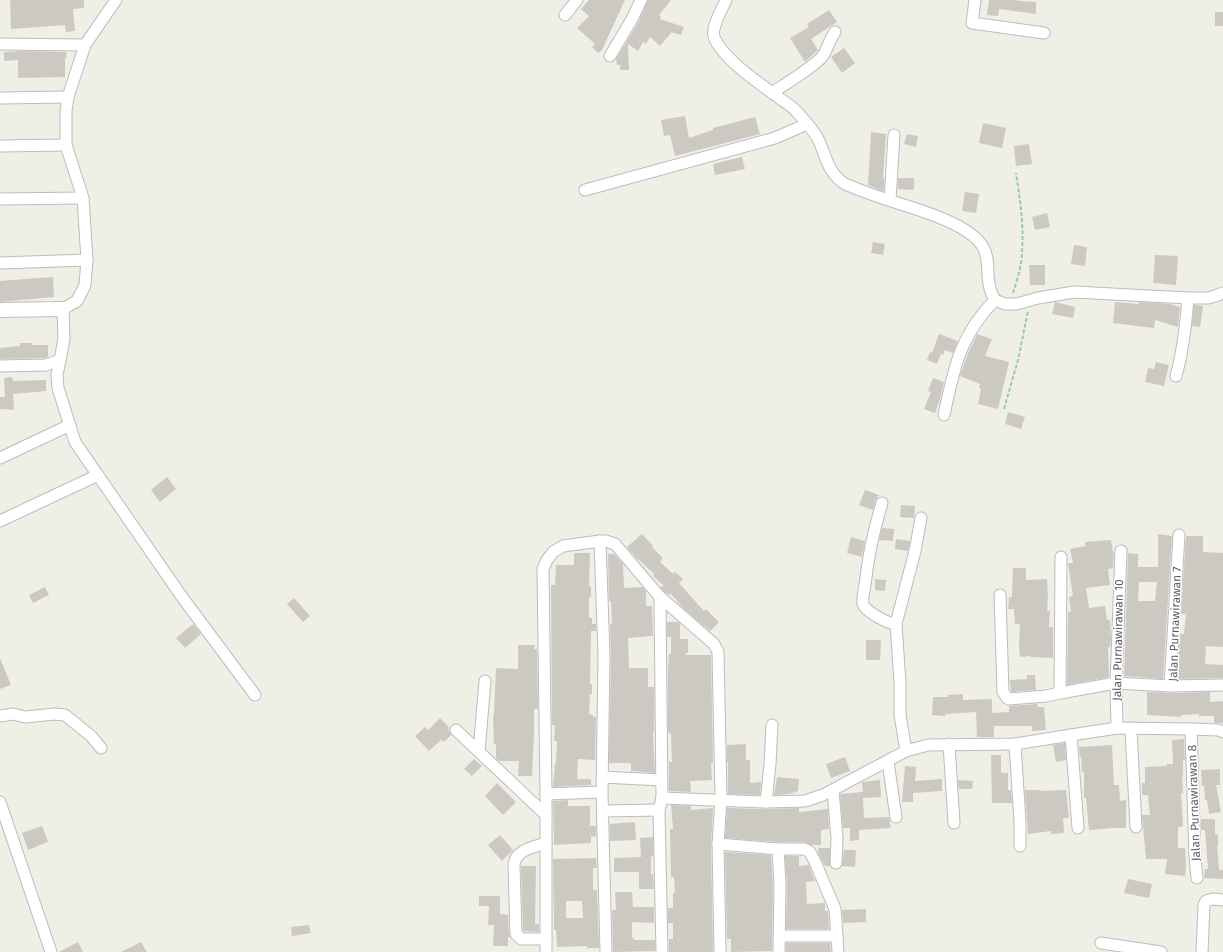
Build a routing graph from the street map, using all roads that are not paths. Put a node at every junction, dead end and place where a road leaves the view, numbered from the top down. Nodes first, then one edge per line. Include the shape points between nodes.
1 (116, 0) edge
2 (577, 0) edge
3 (641, 0) edge
4 (726, 0) edge
5 (975, 0) edge
6 (566, 15) dead end
7 (835, 32) dead end
8 (1044, 33) dead end
9 (0, 44) edge
10 (85, 45) junction
11 (610, 56) dead end
12 (772, 93) junction
13 (68, 97) junction
14 (0, 98) edge
15 (807, 124) junction
16 (894, 135) dead end
17 (66, 145) junction
18 (0, 146) edge
19 (585, 190) dead end
20 (83, 198) junction
21 (0, 199) edge
22 (890, 200) junction
23 (87, 260) junction
24 (0, 263) edge
25 (1223, 292) edge
26 (1188, 298) junction
27 (995, 300) junction
28 (63, 309) junction
29 (0, 310) edge
30 (60, 360) junction
31 (0, 366) edge
32 (1176, 376) dead end
33 (944, 415) dead end
34 (70, 425) junction
35 (0, 458) edge
36 (98, 475) junction
37 (882, 503) dead end
38 (921, 518) dead end
39 (0, 521) edge
40 (1179, 535) dead end
41 (600, 541) junction
42 (1121, 551) dead end
43 (1061, 557) dead end
44 (1000, 596) dead end
45 (660, 597) junction
46 (896, 624) junction
47 (485, 681) dead end
48 (1116, 683) junction
49 (1223, 685) edge
50 (1170, 686) junction
51 (1060, 693) junction
52 (255, 695) dead end
53 (0, 716) edge
54 (772, 726) dead end
55 (1117, 728) junction
56 (1191, 729) junction
57 (456, 730) dead end
58 (1131, 730) junction
59 (1223, 732) edge
60 (1071, 734) junction
61 (949, 744) junction
62 (1015, 744) junction
63 (101, 748) dead end
64 (479, 751) junction
65 (906, 751) junction
66 (888, 762) junction
67 (602, 777) junction
68 (661, 780) junction
69 (833, 790) junction
70 (602, 792) junction
71 (546, 794) junction
72 (662, 798) junction
73 (721, 800) junction
74 (0, 802) edge
75 (766, 802) junction
76 (659, 810) junction
77 (603, 811) junction
78 (546, 815) junction
79 (896, 817) dead end
80 (954, 824) dead end
81 (1136, 827) dead end
82 (1078, 828) dead end
83 (546, 843) junction
84 (718, 844) junction
85 (1020, 846) dead end
86 (778, 849) junction
87 (836, 863) dead end
88 (1197, 878) dead end
89 (1223, 900) edge
90 (779, 936) junction
91 (837, 936) junction
92 (546, 939) junction
93 (1102, 943) dead end
94 (51, 952) edge
95 (546, 952) edge
96 (606, 952) edge
97 (662, 952) edge
98 (720, 952) edge
99 (779, 952) edge
100 (838, 952) edge
101 (1161, 952) edge
102 (1202, 952) edge

1 - 10 street
2 - 6 street
3 - 11 street
4 - 12 street via 714,29 714,36 730,59
5 - 8 street via 972,23
7 - 12 street via 824,56
9 - 10 street
10 - 13 street
12 - 15 street via 796,111
13 - 14 street
13 - 17 street
15 - 19 street via 775,138
15 - 22 street via 818,140 836,179
16 - 22 street
17 - 18 street
17 - 20 street
20 - 21 street
20 - 23 street
22 - 27 street via 943,219 970,233 983,247 989,287
23 - 24 street
23 - 28 street via 85,284 76,301
25 - 26 street via 1208,298
26 - 27 street via 1074,292 1017,304 1005,304
26 - 32 street via 1187,320
27 - 33 street via 983,312 964,341 953,372
28 - 29 street
28 - 30 street via 64,339
30 - 31 street via 46,365
30 - 34 street via 58,388
34 - 35 street
34 - 36 street via 75,442
36 - 39 street
36 - 52 street via 182,597
37 - 46 street via 875,524 863,602 865,607 884,622
38 - 46 street
40 - 50 street, Jalan Purnawirawan 7
41 - 45 street via 615,544
41 - 67 street via 604,656
41 - 71 street via 563,546 553,552 543,569
42 - 48 street, Jalan Purnawirawan 10
43 - 51 street
44 - 51 street via 1005,696 1009,699
45 - 68 street
45 - 73 street via 714,644 718,652
46 - 65 street via 900,715
47 - 64 street
48 - 50 street
48 - 51 street
48 - 55 street, Jalan Purnawirawan 10
49 - 50 street, Jalan Purnawirawan 7
53 - 63 street via 65,715 91,736
54 - 75 street
55 - 58 street
55 - 60 street
56 - 58 street
56 - 59 street
56 - 88 street, Jalan Purnawirawan 8
57 - 64 street
58 - 81 street
60 - 62 street
60 - 82 street
61 - 62 street
61 - 65 street via 928,745
61 - 80 street
62 - 85 street
64 - 78 street
65 - 66 street
66 - 69 street
66 - 79 street
67 - 68 street
67 - 70 street
68 - 72 street
69 - 75 street via 805,801
69 - 87 street via 837,838
70 - 71 street
70 - 77 street
71 - 78 street
72 - 73 street
72 - 76 street
73 - 75 street
73 - 84 street
74 - 94 street
76 - 77 street
76 - 97 street
77 - 96 street
78 - 83 street
83 - 92 street
83 - 92 street via 519,854 514,866 516,934 521,939
84 - 86 street
84 - 98 street
86 - 90 street
86 - 91 street via 804,849 810,852 835,909
89 - 102 street via 1213,899 1206,901 1204,905
90 - 91 street
90 - 99 street
91 - 100 street
92 - 95 street
93 - 101 street

